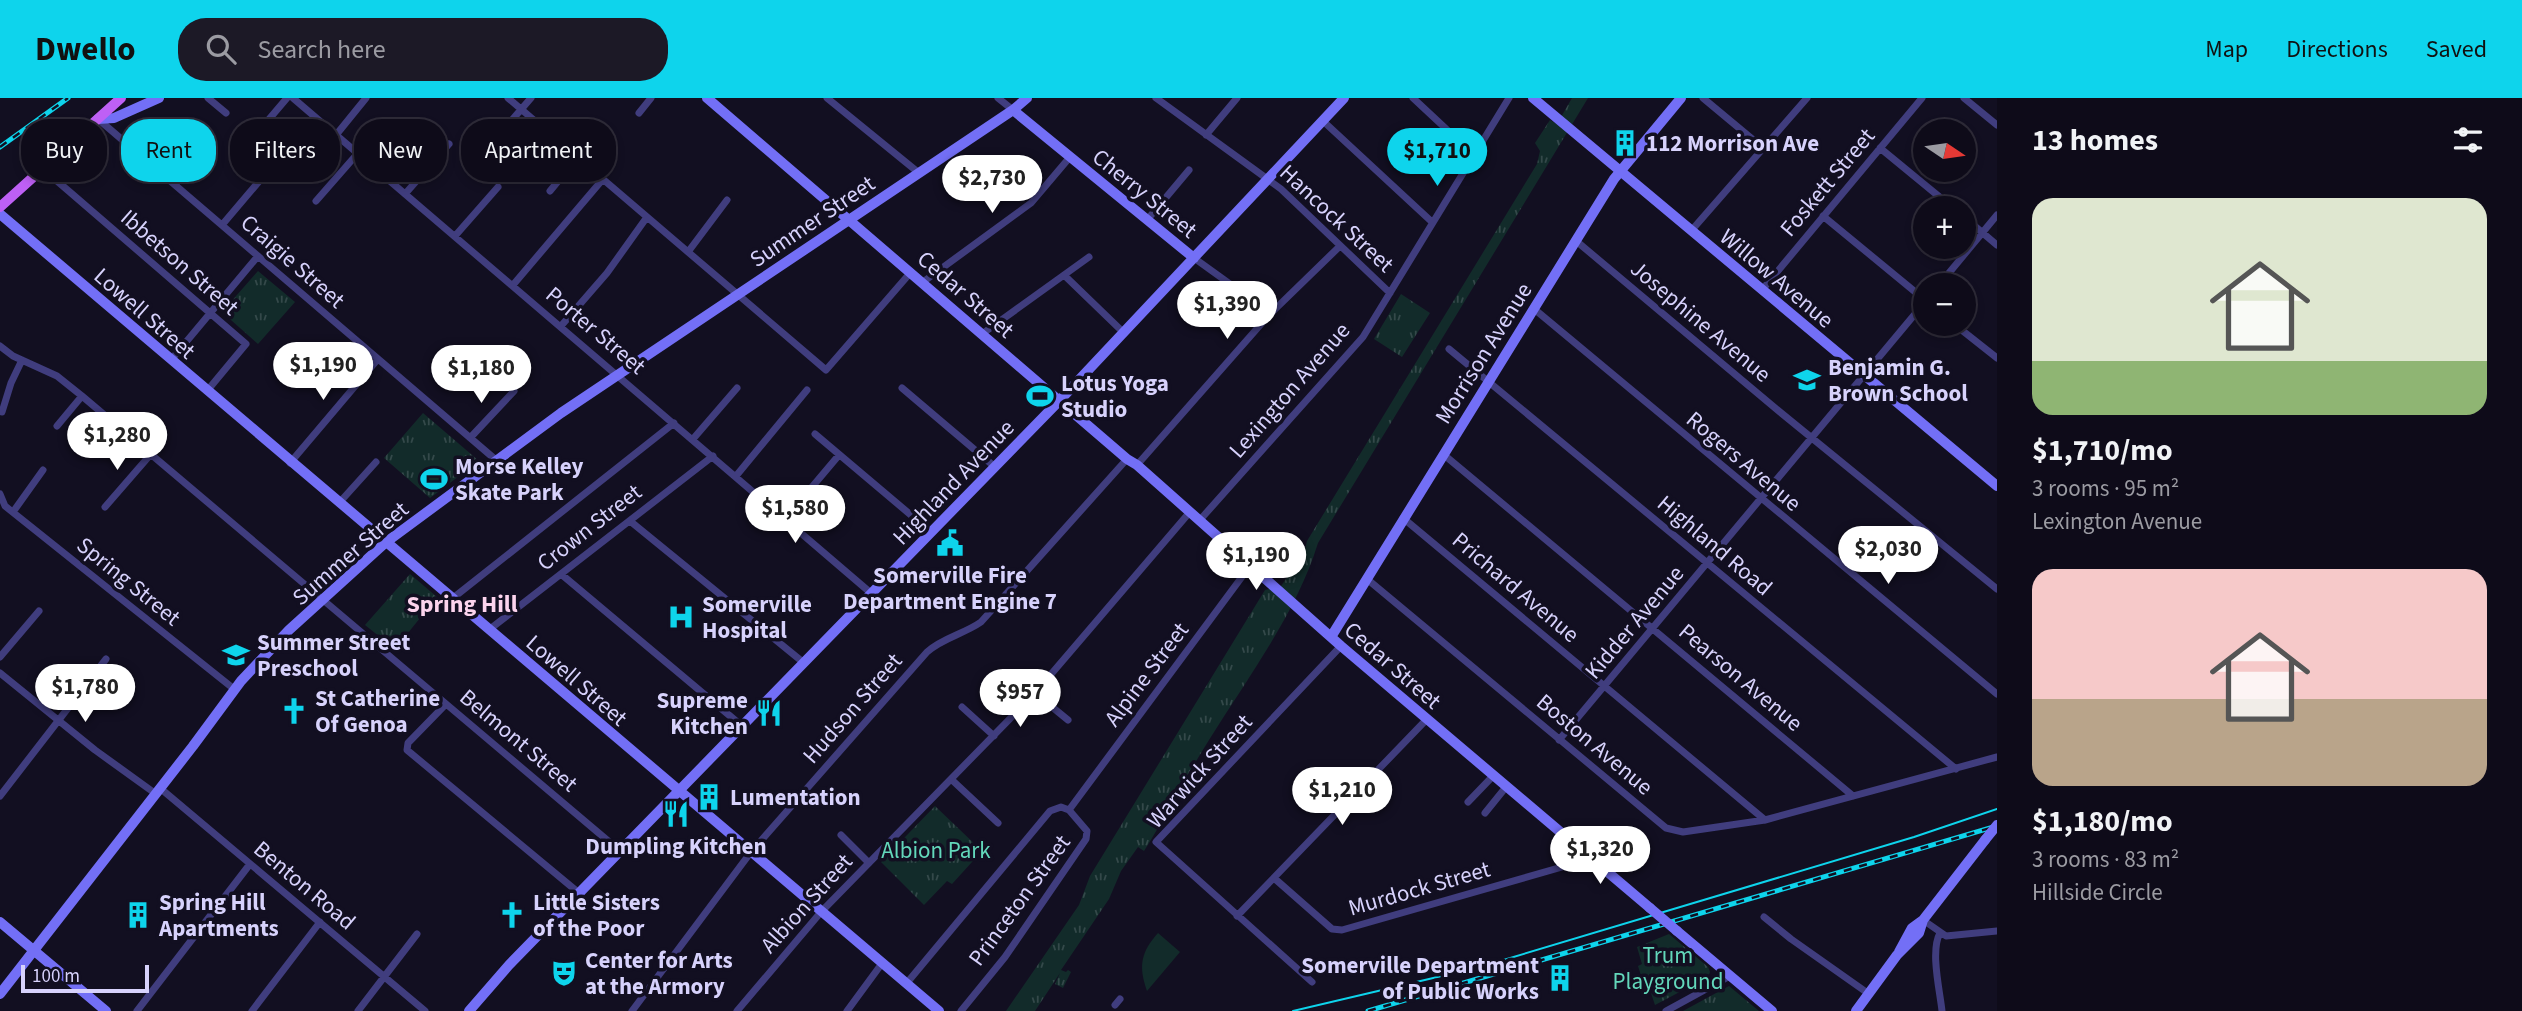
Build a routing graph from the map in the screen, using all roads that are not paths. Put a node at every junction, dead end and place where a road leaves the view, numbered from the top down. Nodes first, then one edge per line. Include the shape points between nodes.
1 (121, 98) edge
2 (159, 98) edge
3 (208, 98) edge
4 (287, 98) edge
5 (293, 98) edge
6 (366, 98) edge
7 (508, 98) edge
8 (531, 98) edge
9 (651, 98) edge
10 (827, 98) edge
11 (998, 98) edge
12 (1027, 98) edge
13 (1156, 98) edge
14 (1237, 98) edge
15 (1344, 98) edge
16 (1413, 98) edge
17 (1509, 98) edge
18 (1533, 98) edge
19 (1681, 98) edge
20 (1703, 98) edge
21 (1807, 98) edge
22 (1922, 98) edge
23 (713, 100) edge
24 (1971, 100) edge
25 (521, 110) junction
26 (1013, 110) junction
27 (226, 113) dead end
28 (639, 113) dead end
29 (97, 119) joint
30 (269, 119) edge
31 (318, 119) edge
32 (513, 119) edge
33 (532, 119) edge
34 (1323, 121) junction
35 (1997, 125) edge
36 (107, 128) edge
37 (340, 128) edge
38 (1206, 135) junction
39 (340, 138) edge
40 (449, 144) dead end
41 (1762, 148) junction
42 (1880, 148) junction
43 (354, 150) edge
44 (1473, 154) junction
45 (1070, 157) junction
46 (354, 158) edge
47 (1620, 169) junction
48 (1189, 170) dead end
49 (919, 173) junction
50 (1268, 179) junction
51 (27, 182) edge
52 (58, 182) edge
53 (178, 182) edge
54 (259, 182) edge
55 (391, 182) edge
56 (557, 182) edge
57 (600, 182) edge
58 (607, 182) edge
59 (175, 186) junction
60 (498, 187) dead end
61 (550, 191) dead end
62 (405, 194) junction
63 (1938, 196) edge
64 (727, 200) dead end
65 (316, 201) dead end
66 (0, 206) edge
67 (0, 214) edge
68 (1997, 215) edge
69 (1824, 216) junction
70 (648, 217) junction
71 (849, 219) junction
72 (1147, 220) junction
73 (1432, 222) junction
74 (222, 225) junction
75 (1976, 227) edge
76 (1691, 231) junction
77 (1983, 233) junction
78 (455, 236) junction
79 (1575, 240) junction
80 (1997, 245) edge
81 (1340, 246) junction
82 (688, 252) junction
83 (258, 256) junction
84 (1089, 257) dead end
85 (1194, 258) junction
86 (911, 272) junction
87 (1949, 273) edge
88 (1064, 275) junction
89 (923, 282) junction
90 (513, 285) junction
91 (1237, 289) dead end
92 (1762, 290) junction
93 (1913, 291) edge
94 (1390, 293) junction
95 (737, 295) junction
96 (1533, 309) junction
97 (210, 313) junction
98 (1913, 316) edge
99 (561, 326) junction
100 (1124, 332) junction
101 (982, 334) junction
102 (1970, 336) edge
103 (0, 346) edge
104 (1449, 349) dead end
105 (1997, 358) edge
106 (378, 359) junction
107 (22, 360) junction
108 (171, 360) junction
109 (618, 375) junction
110 (1864, 376) junction
111 (1488, 382) junction
112 (737, 388) dead end
113 (902, 388) dead end
114 (807, 390) dead end
115 (207, 391) junction
116 (514, 391) dead end
117 (82, 396) junction
118 (1061, 400) junction
119 (2, 412) dead end
120 (674, 423) junction
121 (57, 426) dead end
122 (815, 434) dead end
123 (470, 438) junction
124 (1812, 438) junction
125 (693, 439) junction
126 (151, 454) junction
127 (1443, 454) junction
128 (839, 455) junction
129 (713, 456) junction
130 (1127, 458) junction
131 (496, 460) junction
132 (376, 462) dead end
133 (290, 463) junction
134 (1137, 465) junction
135 (995, 467) junction
136 (43, 470) dead end
137 (736, 476) junction
138 (1997, 486) edge
139 (0, 494) edge
140 (1761, 499) junction
141 (339, 503) junction
142 (105, 507) dead end
143 (2, 509) edge
144 (13, 512) junction
145 (1189, 513) junction
146 (1403, 518) junction
147 (785, 519) junction
148 (630, 521) junction
149 (1199, 521) junction
150 (931, 532) junction
151 (385, 542) junction
152 (1708, 564) junction
153 (1250, 566) junction
154 (561, 574) junction
155 (1367, 579) junction
156 (1997, 589) edge
157 (872, 594) junction
158 (453, 598) junction
159 (324, 600) junction
160 (39, 611) dead end
161 (490, 629) junction
162 (1653, 629) junction
163 (1331, 637) junction
164 (1341, 646) junction
165 (0, 657) edge
166 (106, 659) dead end
167 (804, 663) junction
168 (0, 673) edge
169 (1605, 687) junction
170 (234, 689) junction
171 (1035, 693) junction
172 (1997, 694) edge
173 (446, 704) junction
174 (962, 707) dead end
175 (58, 719) junction
176 (1427, 719) junction
177 (1068, 720) dead end
178 (742, 726) junction
179 (993, 736) junction
180 (1559, 740) junction
181 (1997, 757) edge
182 (1956, 769) junction
183 (1493, 776) junction
184 (952, 779) junction
185 (1506, 787) junction
186 (679, 790) junction
187 (158, 791) junction
188 (0, 796) edge
189 (1853, 796) junction
190 (1468, 802) dead end
191 (1069, 810) junction
192 (1485, 813) dead end
193 (1765, 820) junction
194 (998, 823) dead end
195 (1997, 825) edge
196 (841, 835) dead end
197 (620, 851) junction
198 (751, 852) junction
199 (1590, 859) junction
200 (869, 863) junction
201 (250, 864) junction
202 (1274, 878) junction
203 (579, 893) junction
204 (821, 912) junction
205 (1237, 916) junction
206 (1764, 917) dead end
207 (1923, 920) junction
208 (0, 922) edge
209 (320, 922) junction
210 (1997, 931) edge
211 (1940, 933) junction
212 (416, 934) dead end
213 (35, 950) junction
214 (883, 962) junction
215 (1730, 975) junction
216 (384, 976) junction
217 (1312, 982) dead end
218 (906, 984) junction
219 (0, 994) edge
220 (1869, 994) junction
221 (104, 1010) edge
222 (137, 1011) edge
223 (252, 1011) edge
224 (358, 1011) edge
225 (425, 1011) edge
226 (469, 1011) edge
227 (632, 1011) edge
228 (737, 1011) edge
229 (847, 1011) edge
230 (939, 1011) edge
231 (961, 1011) edge
232 (1666, 1011) edge
233 (1772, 1011) edge
234 (1856, 1011) edge
235 (1942, 1011) edge

1 - 29 main road
2 - 29 street via 114,118
3 - 27 street
4 - 30 street
5 - 31 street, Porter Street
6 - 37 street
7 - 25 street
8 - 25 street
9 - 28 street
10 - 49 street
11 - 26 street, Cherry Street
12 - 26 street, Summer Street
13 - 38 street, Hancock Street
14 - 38 street
15 - 34 street, Highland Avenue
16 - 44 street
17 - 44 street, Lexington Avenue
18 - 47 street, Willow Avenue
19 - 47 street, Morrison Avenue
20 - 41 street
21 - 41 street
22 - 42 street, Foskett Street
23 - 71 street, Cedar Street
24 - 35 street
25 - 32 street
25 - 33 street
26 - 45 street, Cherry Street
26 - 49 street, Summer Street
34 - 50 street, Highland Avenue
34 - 73 street
36 - 59 street, Craigie Street
38 - 50 street, Hancock Street
39 - 43 street, Porter Street
40 - 62 street
41 - 76 street
42 - 63 street
42 - 69 street, Foskett Street
44 - 73 street, Lexington Avenue
45 - 72 street, Cherry Street
45 - 89 street via 1031,203
46 - 65 street
47 - 76 street, Willow Avenue
47 - 79 street, Morrison Avenue
48 - 72 street
49 - 71 street, Summer Street
50 - 81 street, Hancock Street
50 - 85 street, Highland Avenue
51 - 66 main road
52 - 97 street, Ibbetson Street
53 - 59 street
54 - 74 street
55 - 62 street, Porter Street
56 - 61 street
57 - 90 street
58 - 70 street
59 - 74 street, Craigie Street
60 - 78 street
62 - 78 street, Porter Street
64 - 82 street
67 - 108 street, Lowell Street
68 - 77 street
69 - 92 street, Foskett Street
69 - 93 street
70 - 82 street
70 - 99 street
71 - 86 street, Cedar Street
71 - 95 street, Summer Street
72 - 85 street, Cherry Street
73 - 94 street, Lexington Avenue
74 - 83 street, Craigie Street
75 - 77 street
76 - 92 street, Willow Avenue
77 - 80 street
77 - 87 street
78 - 90 street, Porter Street
79 - 96 street, Morrison Avenue
79 - 124 street, Josephine Avenue
81 - 94 street, Hancock Street
81 - 134 street via 1269,315
82 - 95 street
83 - 97 street
83 - 106 street, Craigie Street
84 - 88 street
85 - 91 street, Cherry Street
85 - 100 street, Highland Avenue
86 - 89 street, Cedar Street
86 - 95 street via 826,370
88 - 100 street
88 - 101 street
89 - 101 street, Cedar Street
90 - 99 street, Porter Street
92 - 110 street, Willow Avenue
94 - 149 street, Lexington Avenue via 1363,337
95 - 109 street, Summer Street
96 - 111 street, Morrison Avenue
96 - 140 street, Rogers Avenue
97 - 108 street
97 - 115 street, Ibbetson Street via 246,344
98 - 110 street, Kidder Avenue
99 - 109 street, Porter Street
100 - 118 street, Highland Avenue
101 - 118 street, Cedar Street
102 - 105 street
103 - 107 street, Belmont Street
104 - 111 street, Highland Road
106 - 123 street, Craigie Street
106 - 133 street
107 - 117 street, Belmont Street via 57,376
107 - 119 street
108 - 115 street, Lowell Street
109 - 120 street, Porter Street
109 - 131 street, Summer Street
110 - 124 street, Kidder Avenue
110 - 138 street, Willow Avenue
111 - 127 street, Morrison Avenue
111 - 152 street, Highland Road
112 - 125 street
113 - 135 street
114 - 137 street
115 - 133 street, Lowell Street
116 - 123 street
117 - 121 street
117 - 126 street, Belmont Street
118 - 130 street, Cedar Street
118 - 135 street, Highland Avenue
120 - 125 street, Porter Street
120 - 158 street
122 - 128 street
123 - 131 street, Craigie Street
124 - 140 street, Kidder Avenue
124 - 156 street, Josephine Avenue
125 - 129 street, Porter Street
126 - 142 street
126 - 159 street, Belmont Street
127 - 146 street, Morrison Avenue
127 - 162 street, Pearson Avenue
128 - 147 street
128 - 150 street
129 - 137 street, Porter Street
129 - 148 street, Crown Street
130 - 134 street, Cedar Street
130 - 198 street, Hudson Street via 981,622 926,652
131 - 151 street, Summer Street
132 - 141 street
133 - 141 street, Lowell Street
134 - 145 street, Cedar Street
135 - 150 street, Highland Avenue
136 - 144 street
137 - 147 street, Porter Street
139 - 143 street
140 - 152 street, Kidder Avenue
140 - 172 street, Rogers Avenue
141 - 151 street, Lowell Street
143 - 144 street, Spring Street
144 - 170 street, Spring Street
145 - 149 street, Cedar Street
145 - 171 street, Albion Street
146 - 155 street, Morrison Avenue
146 - 169 street, Prichard Avenue
147 - 157 street, Porter Street
148 - 154 street, Crown Street
148 - 167 street
149 - 153 street, Cedar Street
150 - 157 street, Highland Avenue
151 - 158 street, Lowell Street
151 - 159 street, Summer Street
152 - 162 street, Kidder Avenue
152 - 182 street, Highland Road
153 - 163 street, Cedar Street
153 - 191 street, Alpine Street
154 - 161 street, Crown Street
154 - 178 street
155 - 163 street, Morrison Avenue
155 - 180 street, Boston Avenue
157 - 167 street, Highland Avenue
158 - 161 street, Lowell Street
159 - 170 street, Summer Street
159 - 173 street, Belmont Street
160 - 165 street
161 - 186 street, Lowell Street
162 - 169 street, Kidder Avenue
162 - 189 street, Pearson Avenue
163 - 164 street, Cedar Street
164 - 176 street, Cedar Street
164 - 205 street, Warwick Street via 1156,842
166 - 175 street
167 - 178 street, Highland Avenue
168 - 175 street, Benton Road
169 - 180 street, Kidder Avenue
169 - 193 street, Prichard Avenue
170 - 187 street, Summer Street
171 - 177 street
171 - 179 street, Albion Street
173 - 197 street, Belmont Street
173 - 203 street via 408,743 407,750
174 - 179 street
175 - 187 street, Benton Road
175 - 188 street
176 - 183 street, Cedar Street
176 - 202 street
178 - 186 street, Highland Avenue
179 - 184 street, Albion Street
180 - 193 street, Boston Avenue via 1666,828 1683,832
181 - 182 street, Boston Avenue
182 - 189 street, Boston Avenue
183 - 185 street, Cedar Street
183 - 190 street
184 - 194 street
184 - 200 street, Albion Street
185 - 192 street
185 - 199 street, Cedar Street
186 - 197 street, Highland Avenue
186 - 198 street, Lowell Street
187 - 201 street, Benton Road
187 - 213 street, Summer Street
189 - 193 street, Boston Avenue
191 - 218 street, Alpine Street via 1050,811
191 - 231 street, Princeton Street via 1087,831 1087,839 1005,957
195 - 207 street, bridge
196 - 200 street
197 - 203 street, Highland Avenue
198 - 204 street, Lowell Street
198 - 227 street, Hudson Street
199 - 202 street, Murdock Street via 1342,930 1332,929
199 - 215 street, Cedar Street, bridge
200 - 204 street, Albion Street
201 - 209 street, Benton Road
201 - 222 street
202 - 205 street
203 - 226 street, Highland Avenue
204 - 214 street, Lowell Street
204 - 228 street, Albion Street
205 - 217 street
206 - 220 street
207 - 211 street
207 - 220 street via 1912,928
208 - 213 street
209 - 216 street, Benton Road
209 - 223 street
210 - 211 street
211 - 235 street via 1936,944
212 - 216 street
213 - 219 street, Summer Street
213 - 221 street
214 - 218 street, Lowell Street
214 - 229 street
215 - 232 street
215 - 233 street, Cedar Street
216 - 224 street
216 - 225 street, Benton Road
218 - 230 street, Lowell Street
220 - 234 street

